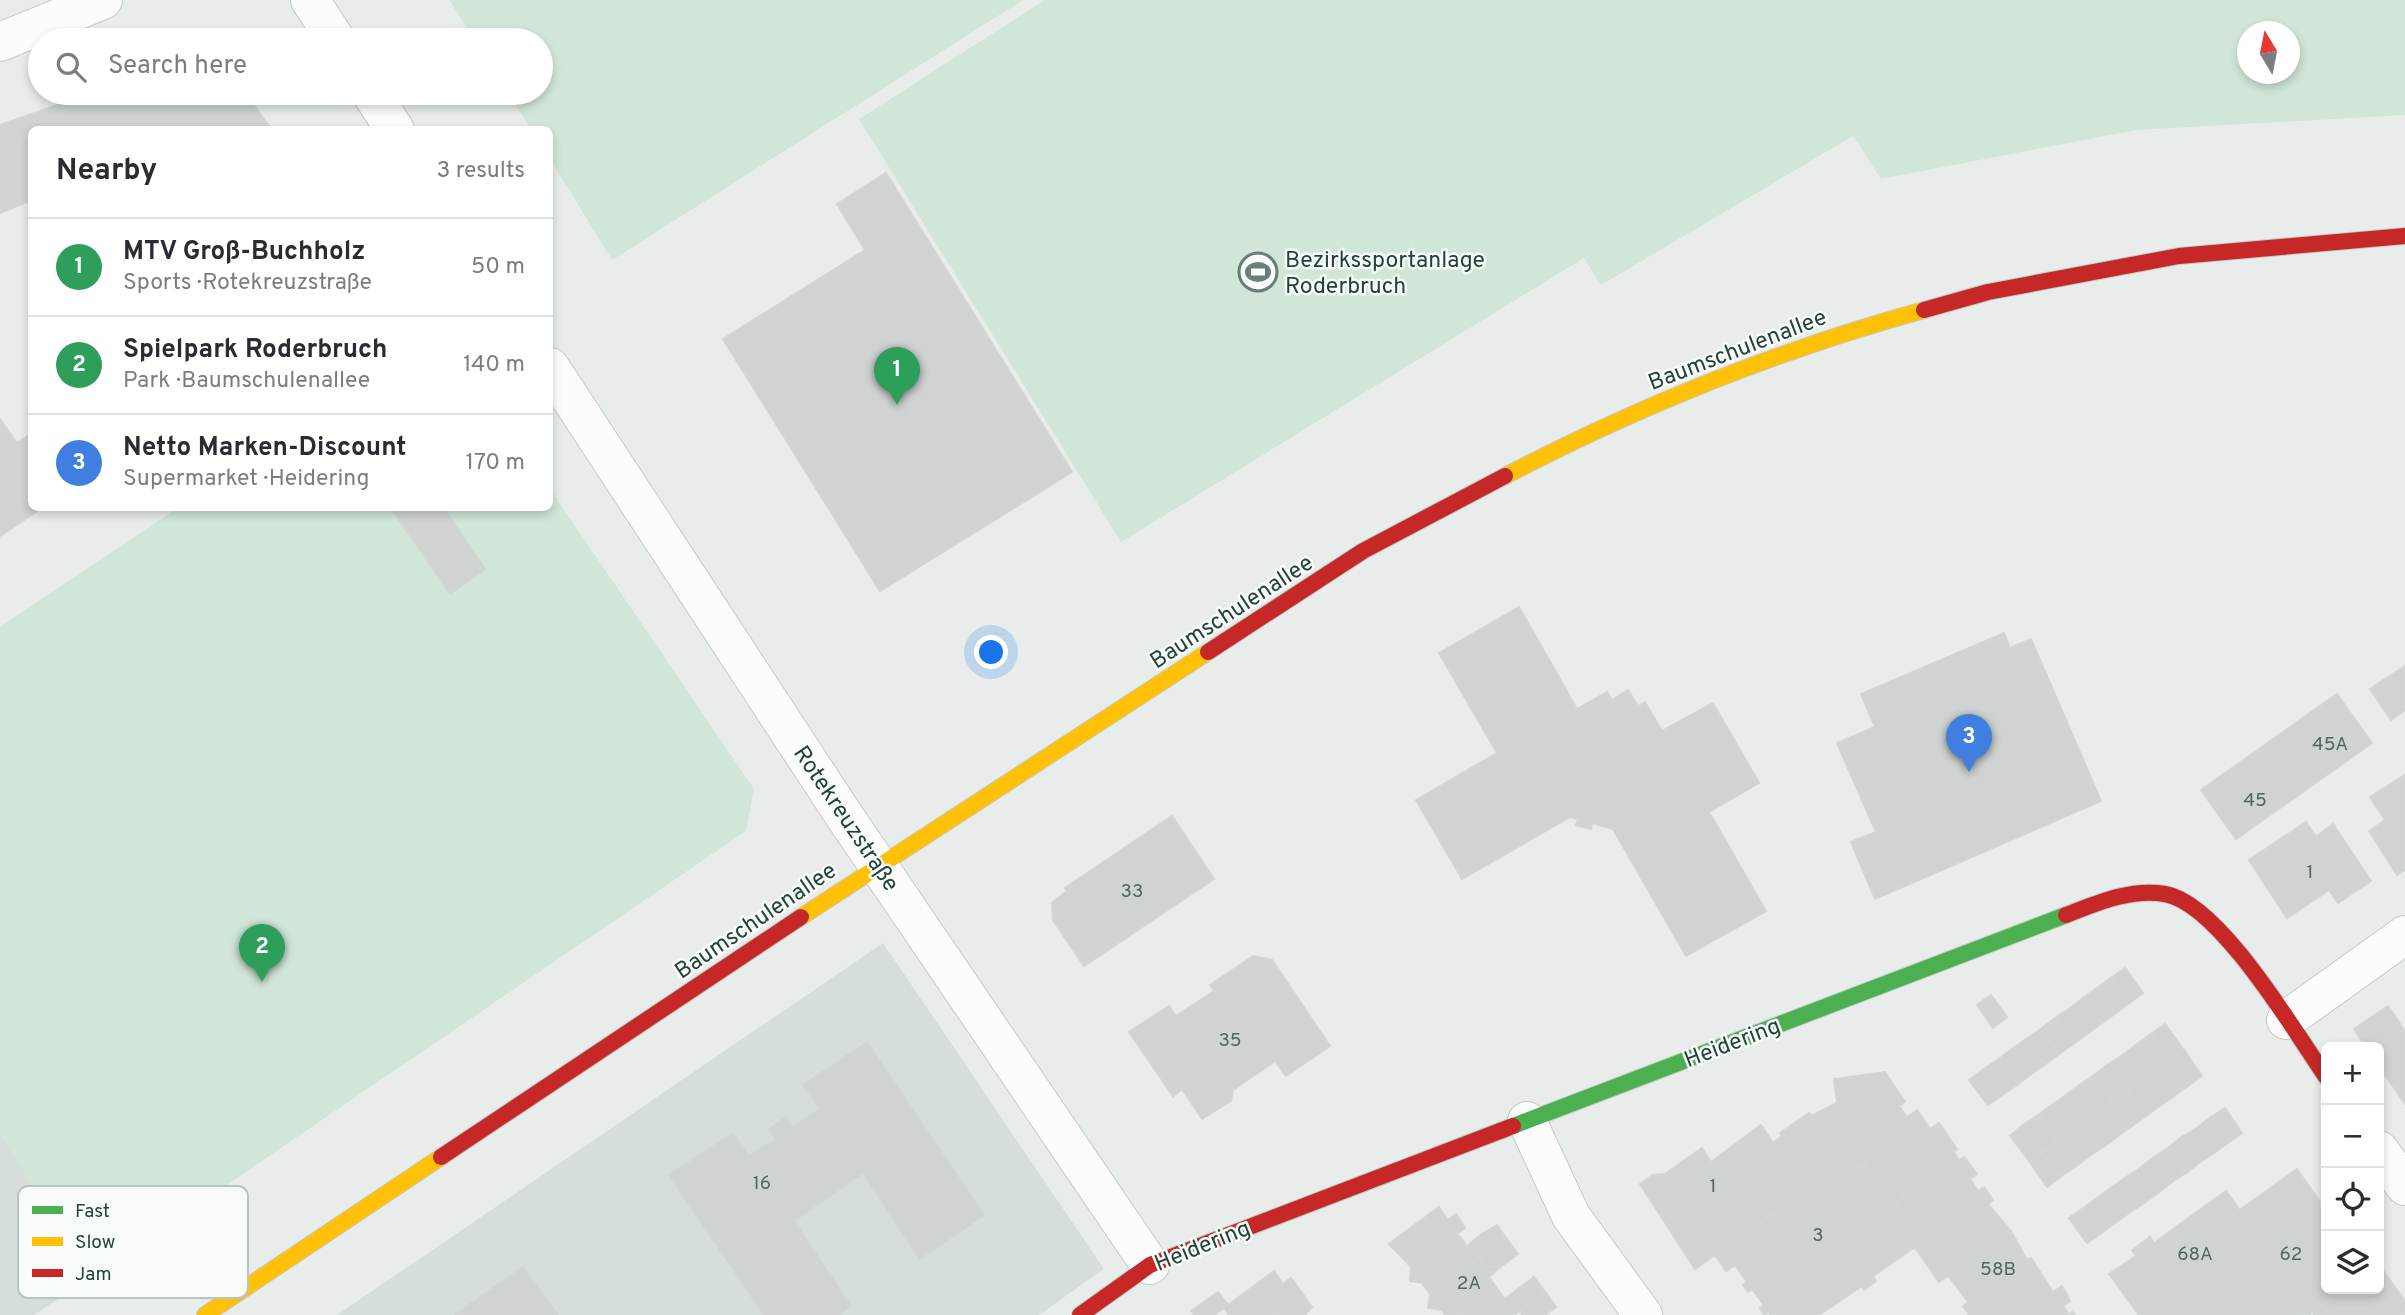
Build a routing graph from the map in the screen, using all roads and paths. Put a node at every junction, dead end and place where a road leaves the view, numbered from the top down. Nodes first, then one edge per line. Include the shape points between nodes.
1 (103, 0) edge
2 (310, 0) edge
3 (34, 28) edge
4 (328, 28) edge
5 (28, 31) edge
6 (0, 42) edge
7 (379, 105) edge
8 (392, 126) edge
9 (2405, 236) edge
10 (553, 372) edge
11 (878, 865) junction
12 (2405, 934) edge
13 (2286, 1020) junction
14 (2321, 1070) edge
15 (1527, 1121) junction
16 (2384, 1157) edge
17 (2405, 1186) edge
18 (1150, 1265) junction
19 (248, 1286) edge
20 (230, 1298) edge
21 (205, 1315) edge
22 (1080, 1315) edge
23 (1643, 1315) edge

1 - 3 street
2 - 4 street
5 - 6 street
7 - 8 street
9 - 11 main road, Baumschulenallee via 2179,256 1988,292 1829,336 1681,393 1528,464 1363,551
10 - 11 street, Rotekreuzstraße
11 - 18 street, Rotekreuzstraße
11 - 19 main road, Baumschulenallee
12 - 13 street
13 - 14 main road, Heidering
13 - 15 main road, Heidering via 2198,909 2171,895 2140,892 2107,899
15 - 18 main road, Heidering
15 - 23 street via 1571,1216
16 - 17 street
18 - 22 main road, Heidering
20 - 21 main road, Baumschulenallee

